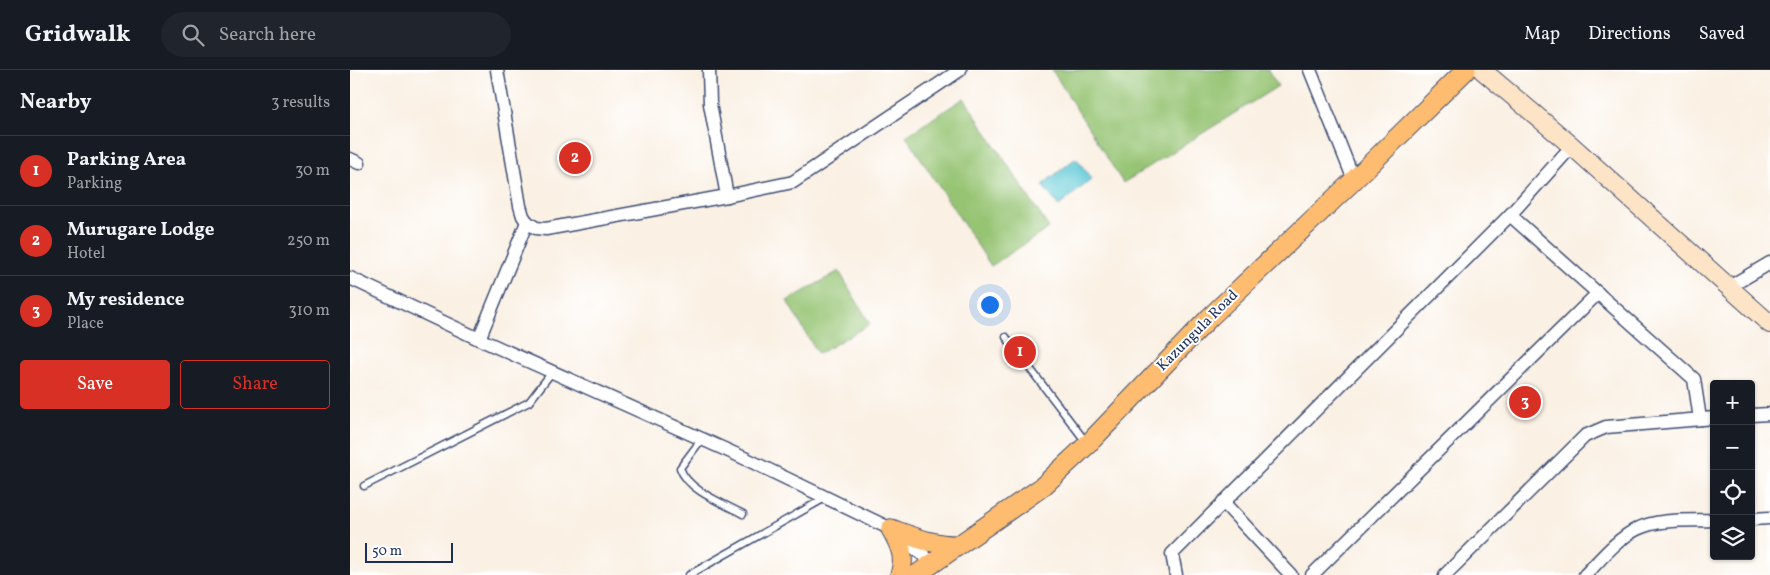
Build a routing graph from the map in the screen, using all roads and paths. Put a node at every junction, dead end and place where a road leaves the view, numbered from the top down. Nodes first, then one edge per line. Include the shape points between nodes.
1 (497, 70) edge
2 (709, 70) edge
3 (960, 70) edge
4 (1310, 70) edge
5 (1466, 70) edge
6 (1482, 70) edge
7 (1572, 146) junction
8 (1354, 180) junction
9 (727, 196) junction
10 (1510, 215) junction
11 (526, 222) junction
12 (1769, 264) edge
13 (350, 278) edge
14 (1730, 287) junction
15 (1598, 293) junction
16 (1770, 324) edge
17 (1006, 337) dead end
18 (479, 339) junction
19 (552, 372) junction
20 (1770, 414) edge
21 (1755, 416) edge
22 (1710, 418) edge
23 (1700, 419) junction
24 (701, 440) junction
25 (1088, 444) junction
26 (364, 486) dead end
27 (825, 498) junction
28 (1223, 502) junction
29 (744, 514) dead end
30 (1770, 518) edge
31 (1755, 519) edge
32 (1710, 520) edge
33 (892, 529) junction
34 (957, 545) junction
35 (933, 563) junction
36 (689, 575) edge
37 (900, 575) edge
38 (916, 575) edge
39 (1176, 575) edge
40 (1291, 575) edge
41 (1312, 575) edge
42 (1445, 575) edge
43 (1585, 575) edge

1 - 11 street via 520,206
2 - 9 street via 710,104
3 - 9 street via 802,177 782,185
4 - 8 street
5 - 8 main road, Kazungula Road
6 - 7 street
7 - 10 street
7 - 14 street
8 - 25 main road, Kazungula Road via 1210,317
9 - 11 street via 546,229
10 - 15 street
10 - 28 street
11 - 18 street
12 - 14 street
13 - 18 street
14 - 16 street
15 - 23 street via 1694,379
15 - 41 street
17 - 25 lane
18 - 19 street
19 - 24 street
19 - 26 lane via 529,402
20 - 21 street
22 - 23 street
23 - 42 street via 1606,427 1585,436
24 - 27 street
24 - 29 lane via 680,468 684,477 695,488
25 - 34 main road, Kazungula Road via 1042,487
27 - 33 street
27 - 36 lane
28 - 39 street via 1172,554
28 - 40 street
30 - 31 street
32 - 43 street via 1664,522 1639,528 1619,542
33 - 34 main road via 941,545
33 - 35 street
33 - 37 main road via 903,556
34 - 35 main road, Kazungula Road
35 - 38 main road, Kazungula Road

